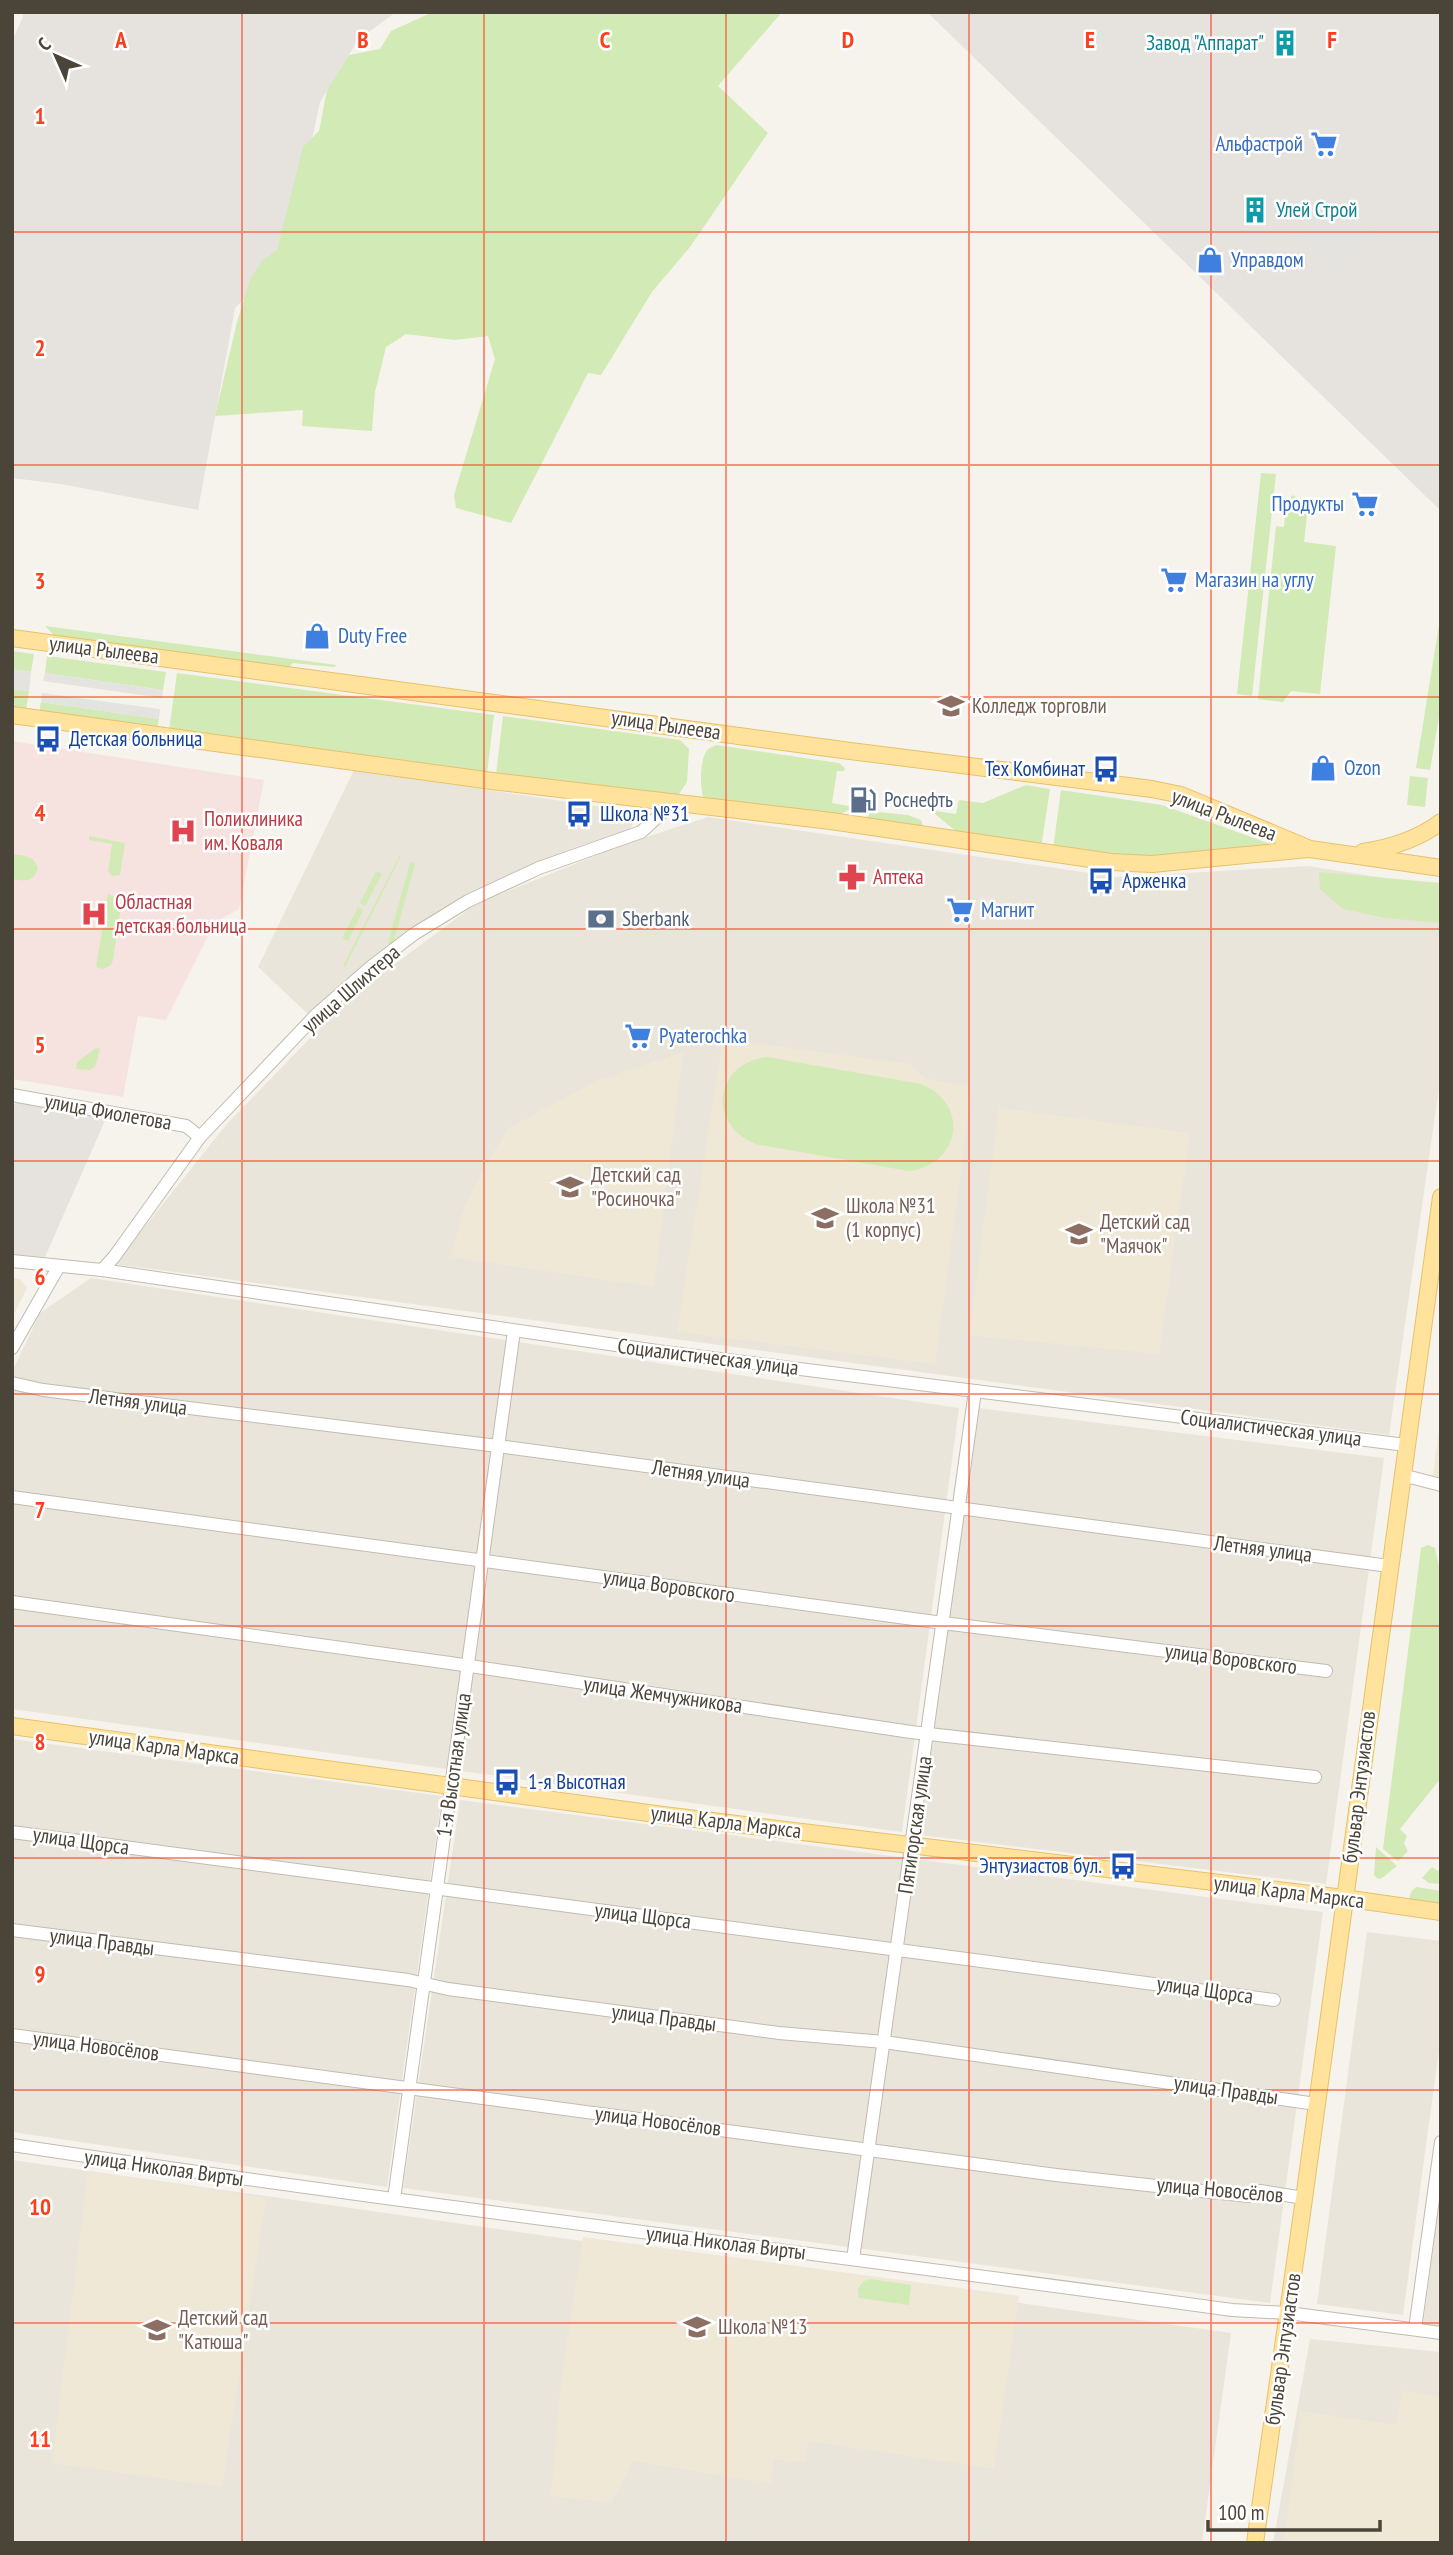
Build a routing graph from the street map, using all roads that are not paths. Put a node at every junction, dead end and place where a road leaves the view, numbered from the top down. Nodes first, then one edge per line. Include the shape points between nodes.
1 (12, 638) edge
2 (12, 715) edge
3 (673, 803) junction
4 (1441, 822) edge
5 (1310, 849) junction
6 (1346, 855) junction
7 (1441, 868) edge
8 (12, 1095) edge
9 (200, 1137) junction
10 (1441, 1198) edge
11 (12, 1261) edge
12 (59, 1266) junction
13 (102, 1270) junction
14 (514, 1331) junction
15 (12, 1349) edge
16 (12, 1383) edge
17 (975, 1391) junction
18 (1406, 1445) junction
19 (498, 1446) junction
20 (1402, 1475) junction
21 (1441, 1485) edge
22 (12, 1497) edge
23 (958, 1509) junction
24 (482, 1561) junction
25 (1390, 1566) junction
26 (12, 1602) edge
27 (943, 1623) junction
28 (468, 1666) junction
29 (1326, 1671) dead end
30 (12, 1726) edge
31 (928, 1734) junction
32 (1315, 1777) dead end
33 (451, 1786) junction
34 (12, 1832) edge
35 (912, 1845) junction
36 (437, 1890) junction
37 (1344, 1898) junction
38 (1441, 1912) edge
39 (12, 1930) edge
40 (898, 1947) junction
41 (424, 1983) junction
42 (1274, 2000) dead end
43 (12, 2035) edge
44 (884, 2042) junction
45 (410, 2087) junction
46 (1316, 2104) junction
47 (1441, 2142) edge
48 (12, 2145) edge
49 (869, 2148) junction
50 (1304, 2198) junction
51 (394, 2199) junction
52 (853, 2259) junction
53 (1289, 2313) junction
54 (1415, 2329) junction
55 (1441, 2333) edge
56 (1255, 2543) edge

1 - 5 main road, улица Рылеева via 1152,789 1181,795
2 - 3 main road, улица Рылеева
3 - 5 main road, улица Рылеева via 1111,862 1152,864
3 - 9 street, улица Шлихтера via 641,832 539,868 468,901 414,934 317,1014
4 - 6 main road via 1383,849
5 - 6 main road, улица Рылеева
6 - 7 main road, улица Рылеева
8 - 9 street, улица Фиолетова via 186,1126
9 - 13 street, улица Шлихтера
10 - 18 main road, бульвар Энтузиастов
11 - 12 street, Социалистическая улица
12 - 13 street, Социалистическая улица
12 - 15 street
13 - 14 street, Социалистическая улица
14 - 17 street, Социалистическая улица
14 - 19 street, 1-я Высотная улица
16 - 19 street, Летняя улица
17 - 18 street, Социалистическая улица
17 - 23 street, Пятигорская улица
18 - 20 main road, бульвар Энтузиастов
19 - 23 street, Летняя улица
19 - 24 street, 1-я Высотная улица
20 - 21 street
20 - 25 main road, бульвар Энтузиастов
22 - 24 street, улица Воровского
23 - 25 street, Летняя улица
23 - 27 street, Пятигорская улица
24 - 27 street, улица Воровского
24 - 28 street, 1-я Высотная улица
25 - 37 main road, бульвар Энтузиастов
26 - 28 street, улица Жемчужникова
27 - 29 street, улица Воровского
27 - 31 street, Пятигорская улица
28 - 31 street, улица Жемчужникова
28 - 33 street, 1-я Высотная улица
30 - 33 main road, улица Карла Маркса
31 - 32 street, улица Жемчужникова
31 - 35 street, Пятигорская улица
33 - 35 main road, улица Карла Маркса
33 - 36 street, 1-я Высотная улица
34 - 36 street, улица Щорса
35 - 37 main road, улица Карла Маркса
35 - 40 street, Пятигорская улица
36 - 40 street, улица Щорса
36 - 41 street, 1-я Высотная улица
37 - 38 main road, улица Карла Маркса
37 - 46 main road, бульвар Энтузиастов
39 - 41 street, улица Правды
40 - 42 street, улица Щорса
40 - 44 street, Пятигорская улица
41 - 44 street, улица Правды via 779,2033
41 - 45 street, 1-я Высотная улица
43 - 45 street, улица Новосёлов
44 - 46 street, улица Правды
44 - 49 street, Пятигорская улица
45 - 49 street, улица Новосёлов
45 - 51 street, 1-я Высотная улица
46 - 50 main road, бульвар Энтузиастов
47 - 54 street
48 - 51 street, улица Николая Вирты
49 - 50 street, улица Новосёлов via 1056,2175
49 - 52 street, Пятигорская улица
50 - 53 main road, бульвар Энтузиастов
51 - 52 street, улица Николая Вирты
52 - 53 street, улица Николая Вирты via 1232,2310
53 - 54 street, улица Николая Вирты
53 - 56 main road, бульвар Энтузиастов
54 - 55 street, улица Николая Вирты

